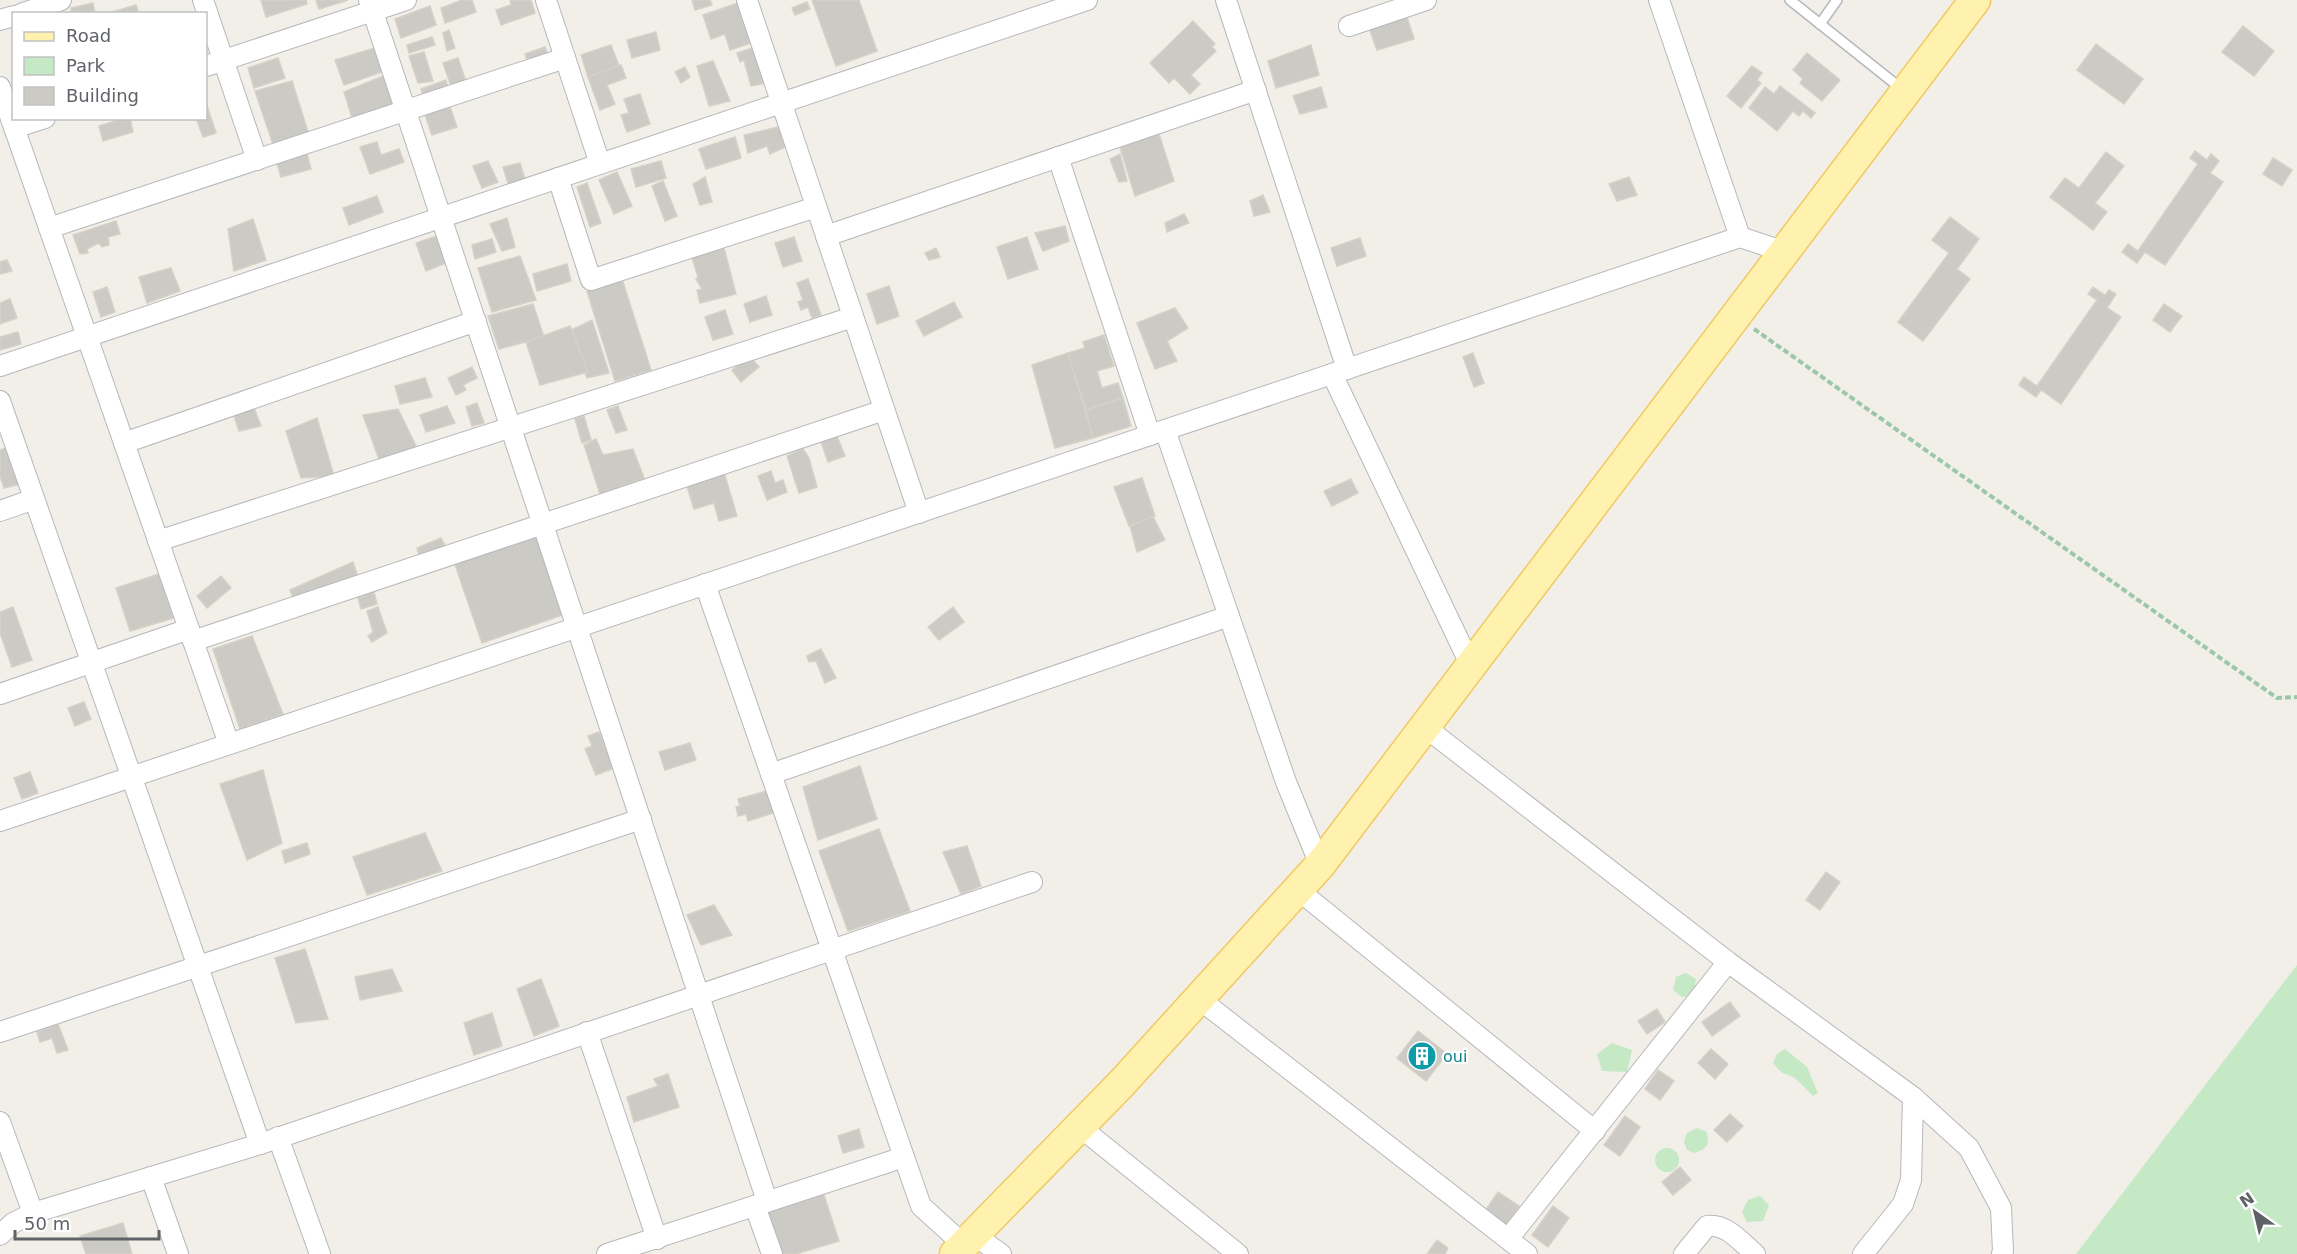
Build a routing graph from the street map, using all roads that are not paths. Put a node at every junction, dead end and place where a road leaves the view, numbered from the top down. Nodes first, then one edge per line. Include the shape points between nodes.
1 (61, 0) edge
2 (406, 0) edge
3 (546, 0) edge
4 (747, 0) edge
5 (1087, 0) edge
6 (1226, 0) edge
7 (1426, 0) edge
8 (1659, 0) edge
9 (1790, 0) edge
10 (1837, 0) edge
11 (1975, 0) edge
12 (1065, 3) edge
13 (371, 5) edge
14 (27, 12) edge
15 (207, 23) edge
16 (1820, 24) junction
17 (1349, 26) dead end
18 (565, 58) junction
19 (214, 63) edge
20 (0, 87) edge
21 (1256, 90) junction
22 (1906, 92) junction
23 (782, 103) junction
24 (406, 110) junction
25 (39, 120) edge
26 (14, 128) junction
27 (1058, 157) junction
28 (257, 160) junction
29 (600, 164) junction
30 (558, 178) junction
31 (816, 207) junction
32 (442, 218) junction
33 (49, 228) junction
34 (826, 236) junction
35 (1740, 237) junction
36 (1785, 252) junction
37 (853, 317) junction
38 (476, 321) junction
39 (87, 337) junction
40 (0, 366) edge
41 (1340, 371) junction
42 (0, 401) edge
43 (884, 410) junction
44 (511, 428) junction
45 (1158, 432) junction
46 (124, 443) junction
47 (34, 499) junction
48 (0, 511) edge
49 (919, 513) junction
50 (543, 524) junction
51 (158, 541) junction
52 (705, 584) junction
53 (1229, 616) junction
54 (577, 627) junction
55 (191, 635) junction
56 (92, 663) junction
57 (1471, 666) junction
58 (0, 694) edge
59 (1425, 727) junction
60 (229, 744) junction
61 (771, 774) junction
62 (132, 777) junction
63 (641, 819) junction
64 (0, 821) edge
65 (1320, 865) junction
66 (1032, 882) dead end
67 (1297, 889) junction
68 (832, 950) junction
69 (1728, 962) junction
70 (198, 966) junction
71 (699, 995) junction
72 (1198, 998) junction
73 (0, 1032) edge
74 (587, 1032) junction
75 (1913, 1097) junction
76 (0, 1122) edge
77 (1080, 1127) junction
78 (1595, 1131) junction
79 (269, 1140) junction
80 (904, 1157) junction
81 (151, 1177) junction
82 (761, 1204) junction
83 (33, 1213) junction
84 (0, 1235) edge
85 (657, 1239) junction
86 (1508, 1239) junction
87 (965, 1244) edge
88 (628, 1251) edge
89 (178, 1254) edge
90 (320, 1254) edge
91 (607, 1254) edge
92 (772, 1254) edge
93 (1001, 1254) edge
94 (1238, 1254) edge
95 (1527, 1254) edge
96 (1684, 1254) edge
97 (1755, 1254) edge
98 (1863, 1254) edge
99 (2002, 1254) edge

1 - 14 street
2 - 13 street
3 - 18 street
4 - 23 street
5 - 12 street
6 - 21 street
7 - 17 street
8 - 35 street
9 - 16 lane
10 - 16 lane
11 - 22 main road
12 - 23 street
13 - 19 street
13 - 24 street
15 - 19 street
16 - 22 lane
18 - 24 street
18 - 29 street
19 - 28 street
20 - 26 street
21 - 27 street
21 - 41 street
22 - 36 main road
23 - 29 street
23 - 31 street
24 - 28 street
24 - 32 street
25 - 26 street
26 - 33 street
27 - 34 street
27 - 45 street
28 - 33 street
29 - 30 street
30 - 31 street via 591,280
30 - 32 street
31 - 34 street
32 - 38 street
32 - 39 street
33 - 39 street
34 - 37 street
35 - 36 street
35 - 41 street
36 - 57 main road
37 - 43 street
37 - 44 street
38 - 44 street
38 - 46 street
39 - 40 street
39 - 46 street
41 - 45 street
41 - 57 street
42 - 47 street
43 - 49 street
43 - 50 street
44 - 50 street
44 - 51 street
45 - 49 street
45 - 53 street
46 - 51 street
47 - 48 street
47 - 56 street
49 - 52 street
50 - 54 street
50 - 55 street
51 - 55 street
52 - 54 street
52 - 61 street
53 - 61 street
53 - 65 street via 1286,782
54 - 60 street
54 - 63 street
55 - 56 street
55 - 60 street
56 - 58 street
56 - 62 street
57 - 59 main road
59 - 65 main road
59 - 69 street
60 - 62 street
61 - 68 street
62 - 64 street
62 - 70 street
63 - 70 street
63 - 71 street
65 - 67 main road
66 - 68 street
67 - 72 main road
67 - 78 street
68 - 71 street
68 - 80 street
69 - 75 street
69 - 78 street
70 - 73 street
70 - 79 street
71 - 74 street
71 - 82 street
72 - 77 main road
72 - 86 street
74 - 79 street
74 - 85 street
75 - 98 street via 1911,1180 1903,1204
75 - 99 street via 1969,1149 2001,1208
76 - 83 street
77 - 87 main road
77 - 94 street
78 - 86 street
79 - 81 street
79 - 90 street
80 - 82 street
80 - 87 street via 921,1206
81 - 83 street
81 - 89 street
82 - 85 street
82 - 92 street
83 - 84 street
85 - 88 street
86 - 95 street
87 - 93 street
88 - 91 street
96 - 97 street via 1707,1226 1716,1225

